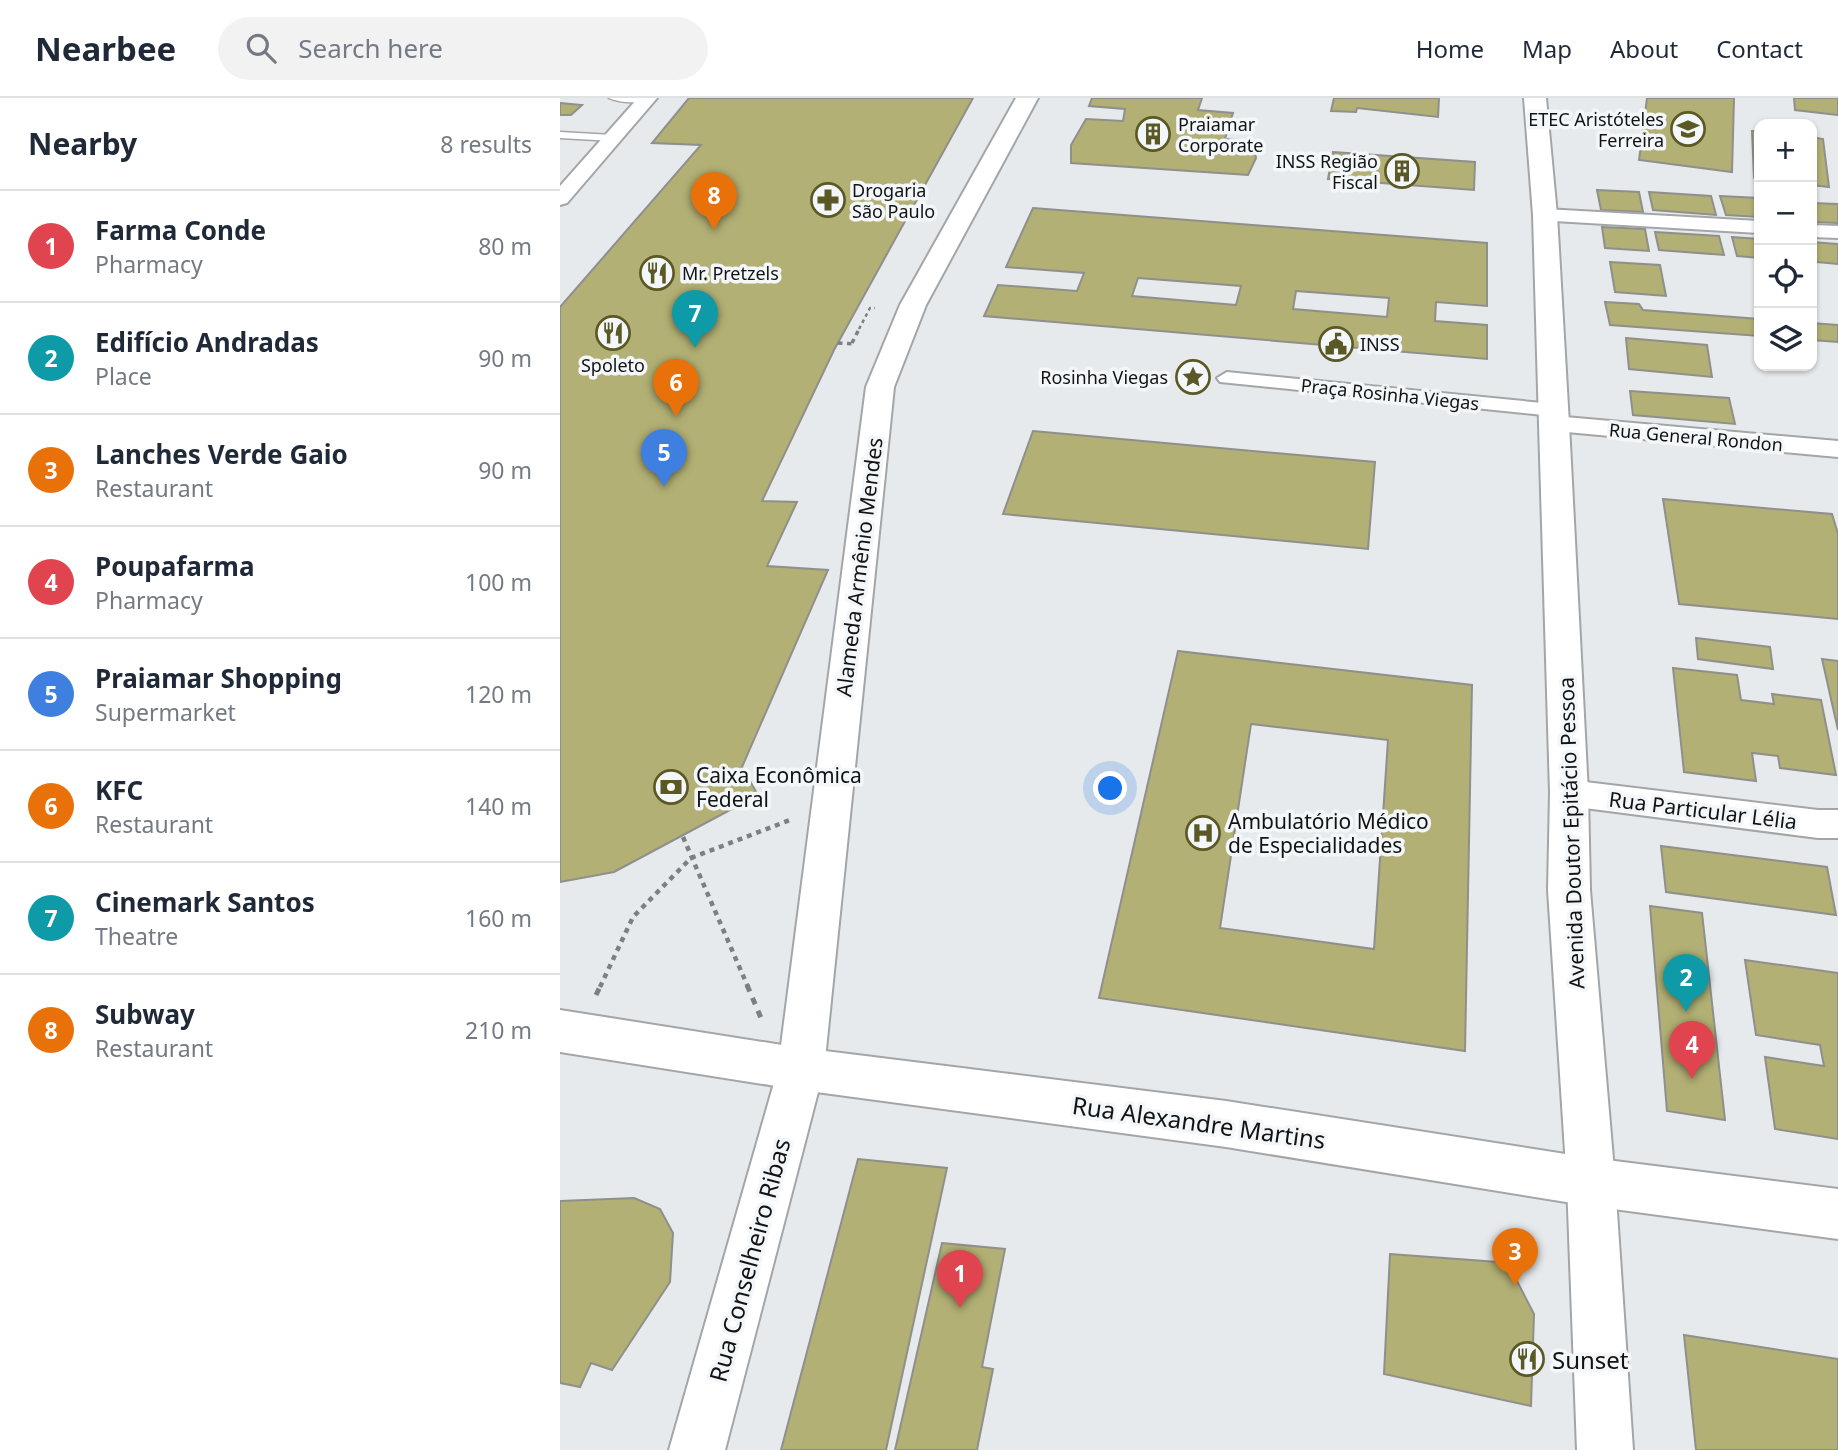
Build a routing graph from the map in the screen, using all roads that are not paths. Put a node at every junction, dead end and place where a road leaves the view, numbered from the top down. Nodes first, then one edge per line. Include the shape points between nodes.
1 (614, 98) edge
2 (1027, 98) edge
3 (1535, 98) edge
4 (648, 99) edge
5 (560, 135) edge
6 (613, 138) junction
7 (564, 189) edge
8 (1545, 215) junction
9 (1754, 228) edge
10 (1817, 231) edge
11 (1838, 232) edge
12 (1227, 378) dead end
13 (1553, 417) junction
14 (1838, 449) edge
15 (1569, 793) junction
16 (1838, 824) edge
17 (569, 1032) edge
18 (801, 1069) junction
19 (1591, 1182) junction
20 (1838, 1214) edge
21 (697, 1450) edge
22 (1605, 1450) edge

1 - 4 lane
2 - 18 main road, Alameda Armênio Mendes via 913,305 880,387
3 - 8 main road, Avenida Doutor Epitácio Pessoa
4 - 6 street
5 - 6 lane
6 - 7 street
8 - 9 street
8 - 13 main road, Avenida Doutor Epitácio Pessoa
10 - 11 street
12 - 13 street, Praça Rosinha Viegas
13 - 14 street, Rua General Rondon
13 - 15 main road, Avenida Doutor Epitácio Pessoa
15 - 16 street, Rua Particular Lélia
15 - 19 main road, Avenida Doutor Epitácio Pessoa via 1569,890
17 - 18 main road, Rua Alexandre Martins
18 - 19 main road, Rua Alexandre Martins via 1226,1124
18 - 21 main road, Rua Conselheiro Ribas
19 - 20 main road, Rua Alexandre Martins
19 - 22 main road, Avenida Doutor Epitácio Pessoa

